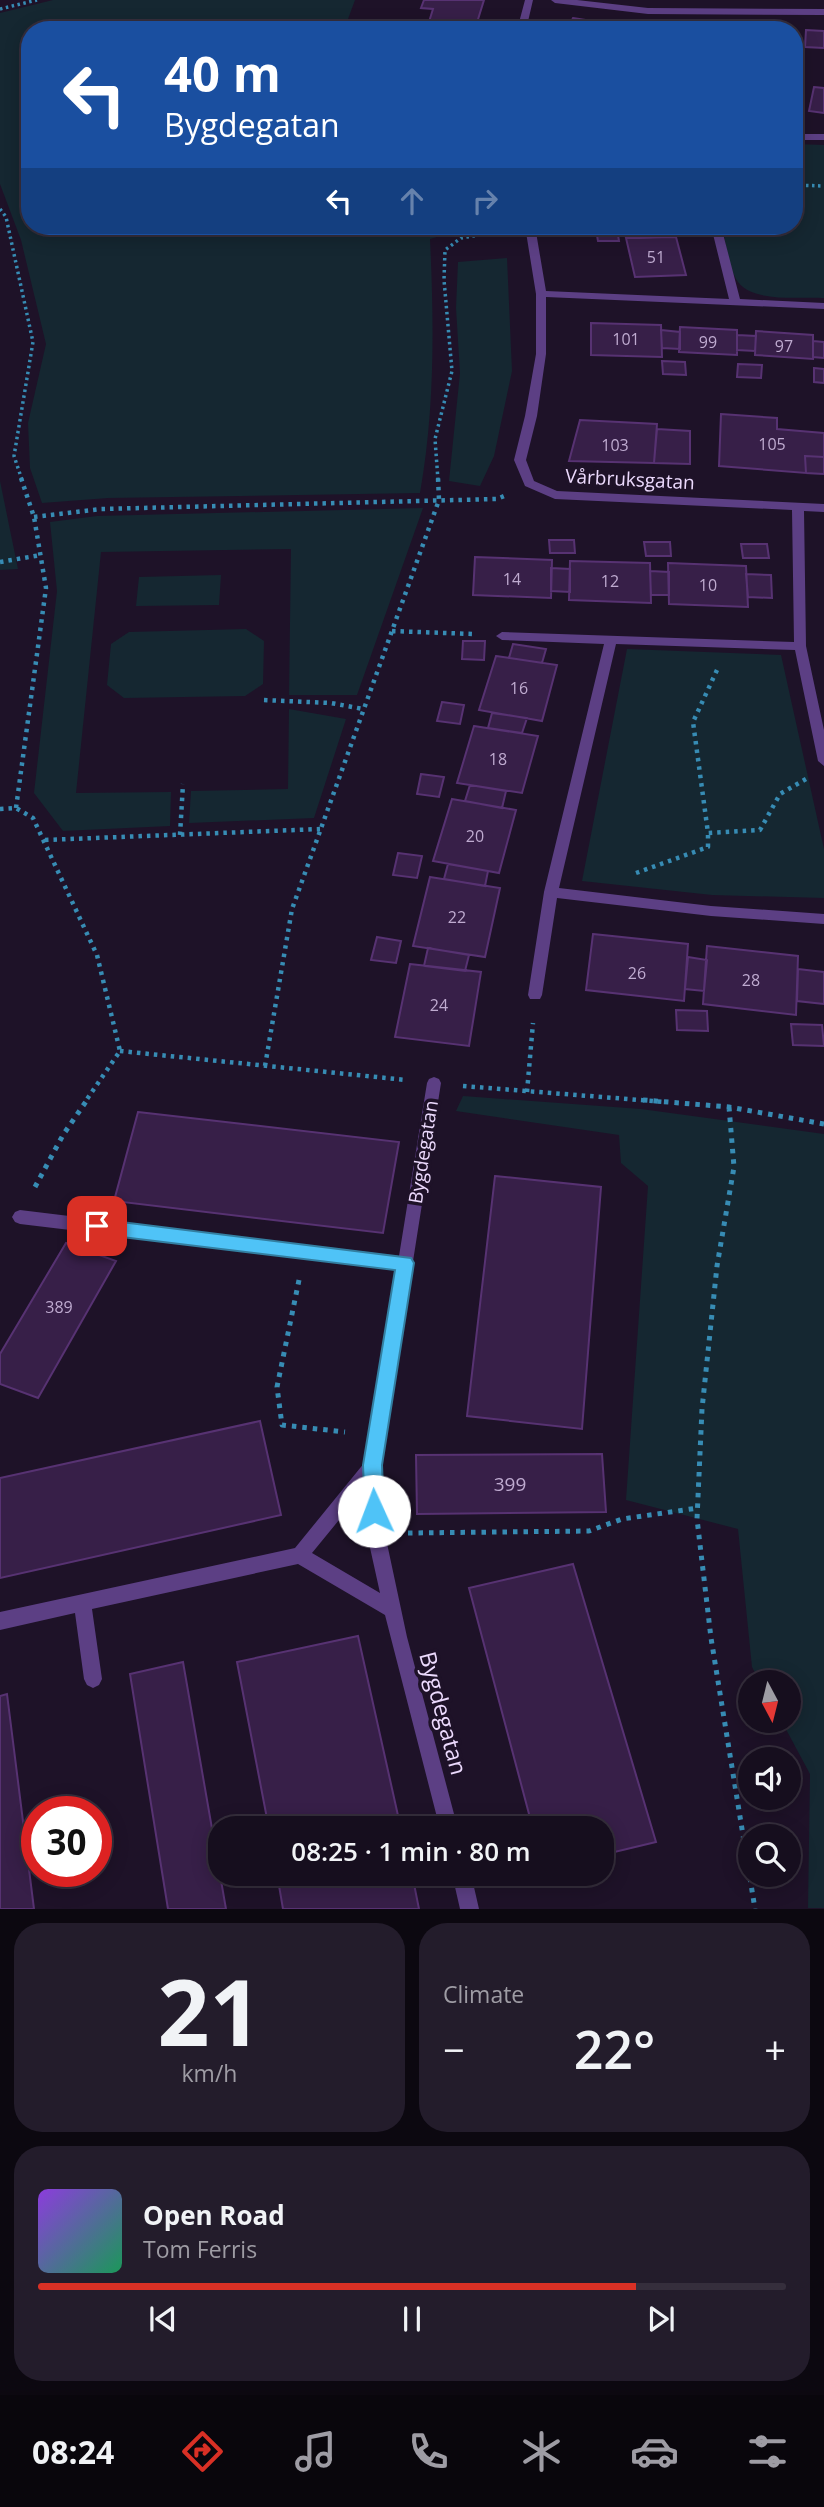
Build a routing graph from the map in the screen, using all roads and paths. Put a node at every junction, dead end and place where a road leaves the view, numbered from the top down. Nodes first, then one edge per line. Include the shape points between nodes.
1 (37, 0) edge
2 (529, 0) edge
3 (555, 0) edge
4 (0, 9) edge
5 (824, 12) edge
6 (523, 21) edge
7 (803, 137) edge
8 (824, 137) edge
9 (803, 185) edge
10 (824, 186) edge
11 (0, 209) edge
12 (3, 217) edge
13 (478, 235) edge
14 (531, 235) edge
15 (718, 235) edge
16 (541, 294) junction
17 (735, 301) junction
18 (824, 306) edge
19 (529, 483) junction
20 (439, 500) junction
21 (798, 506) junction
22 (824, 508) edge
23 (34, 517) junction
24 (41, 555) junction
25 (0, 562) edge
26 (392, 631) junction
27 (502, 635) joint
28 (611, 640) junction
29 (729, 644) junction
30 (800, 646) junction
31 (264, 700) dead end
32 (363, 709) junction
33 (824, 761) edge
34 (813, 774) dead end
35 (183, 783) dead end
36 (16, 808) junction
37 (0, 809) edge
38 (320, 830) junction
39 (708, 833) junction
40 (180, 835) junction
41 (45, 840) junction
42 (634, 873) dead end
43 (551, 892) junction
44 (824, 919) edge
45 (535, 995) joint
46 (120, 1051) junction
47 (265, 1066) junction
48 (434, 1083) junction
49 (527, 1092) junction
50 (729, 1107) junction
51 (824, 1124) edge
52 (20, 1217) joint
53 (304, 1251) junction
54 (405, 1263) junction
55 (377, 1436) junction
56 (373, 1465) junction
57 (698, 1508) junction
58 (376, 1534) junction
59 (300, 1555) junction
60 (82, 1602) junction
61 (392, 1610) junction
62 (0, 1621) edge
63 (93, 1679) dead end
64 (446, 1816) edge
65 (464, 1886) edge
66 (470, 1909) edge
67 (755, 1909) edge

1 - 4 path
2 - 6 street
3 - 5 street via 648,11
7 - 8 street
9 - 10 path
11 - 12 path
12 - 23 path via 33,342 15,456
13 - 20 path via 461,238 445,250 452,371 435,439
14 - 16 street
15 - 17 street
16 - 17 street
16 - 19 street via 541,354 520,460
17 - 18 street
19 - 20 path via 497,499
19 - 21 street, Vårbruksgatan via 555,495
20 - 23 path via 101,509
20 - 26 path
21 - 22 street, Vårbruksgatan
21 - 30 street
23 - 24 path
24 - 25 path
24 - 36 path via 46,588
26 - 27 path
26 - 32 path
27 - 28 street
28 - 29 street
28 - 43 street
29 - 30 street
29 - 39 path via 694,722
30 - 33 street
31 - 32 path
32 - 38 path
34 - 39 path via 780,794 760,830
35 - 40 path
36 - 37 path
36 - 41 path via 33,818
38 - 40 path
38 - 47 path via 292,909
39 - 42 path via 708,847
40 - 41 path
41 - 46 path via 97,955
43 - 44 street
43 - 45 street
45 - 49 path
46 - 47 path
46 - 52 path via 63,1135
47 - 48 path
48 - 49 path
48 - 54 street, Bygdegatan
49 - 50 path
50 - 51 path
50 - 57 path via 734,1167 717,1266 702,1409
52 - 53 street
53 - 54 street
53 - 55 path via 277,1387 282,1425
54 - 55 street, Bygdegatan
55 - 56 street, Bygdegatan
56 - 58 street, Bygdegatan
56 - 59 street
57 - 58 path via 622,1519 589,1531
57 - 67 path via 711,1638
58 - 61 street, Bygdegatan
59 - 60 street
59 - 61 street
60 - 62 street
60 - 63 street
61 - 64 street, Bygdegatan
65 - 66 street

